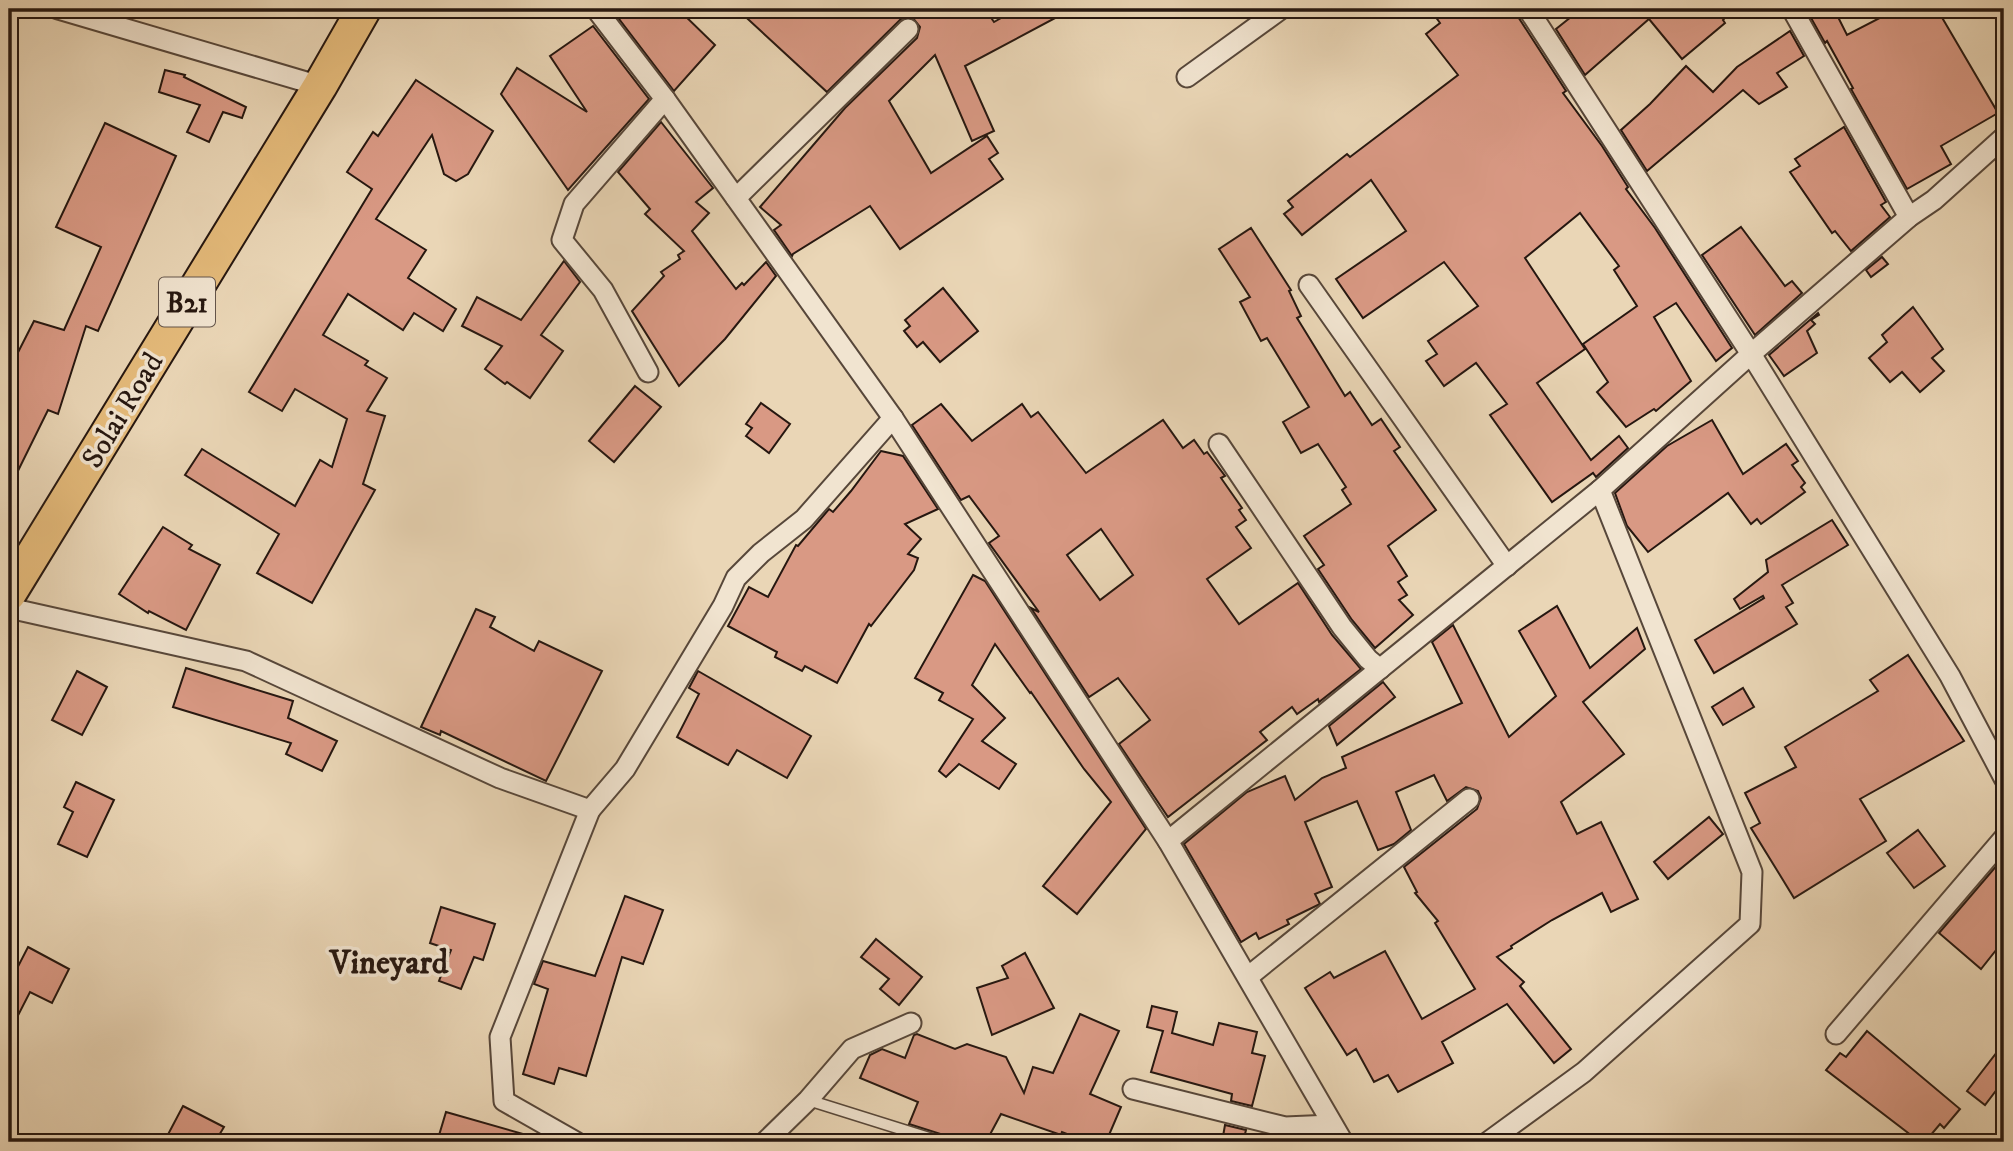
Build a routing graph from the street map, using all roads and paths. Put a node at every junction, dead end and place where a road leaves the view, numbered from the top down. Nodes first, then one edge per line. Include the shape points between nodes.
1 (58, 9) edge
2 (364, 9) edge
3 (596, 9) edge
4 (1281, 9) edge
5 (1528, 9) edge
6 (1792, 9) edge
7 (908, 29) dead end
8 (1187, 77) dead end
9 (320, 86) junction
10 (665, 99) junction
11 (2004, 137) edge
12 (736, 198) junction
13 (1909, 217) junction
14 (1309, 285) dead end
15 (1751, 354) junction
16 (649, 372) dead end
17 (893, 418) junction
18 (1219, 444) dead end
19 (1600, 490) junction
20 (1507, 566) junction
21 (9, 594) edge
22 (9, 608) edge
23 (1380, 669) junction
24 (2004, 778) edge
25 (1469, 799) dead end
26 (590, 810) junction
27 (2004, 838) edge
28 (1168, 841) junction
29 (1249, 976) junction
30 (911, 1023) dead end
31 (1836, 1034) dead end
32 (1133, 1089) dead end
33 (808, 1100) junction
34 (1332, 1125) junction
35 (576, 1142) edge
36 (765, 1142) edge
37 (942, 1142) edge
38 (1343, 1142) edge
39 (1488, 1142) edge

1 - 9 street
2 - 9 highway, Solai Road / B21
3 - 10 street
4 - 8 street
5 - 15 street
6 - 13 street
7 - 12 street
9 - 21 highway, Solai Road / B21
10 - 12 street
10 - 16 street via 574,204 562,240 603,290
11 - 13 street
12 - 17 street
13 - 15 street
14 - 20 street
15 - 19 street
15 - 24 street via 1950,676
17 - 26 street via 804,519 736,578 625,769
17 - 28 street
18 - 23 street via 1342,626
19 - 20 street
19 - 39 street via 1752,872 1750,924 1584,1072
20 - 23 street
22 - 26 street via 246,661 500,778
23 - 28 street
25 - 29 street
26 - 35 street via 500,1037 504,1101
27 - 31 street
28 - 29 street
29 - 34 street
30 - 33 street via 852,1049
32 - 34 street via 1285,1126
33 - 36 street
33 - 37 lane
34 - 38 street

